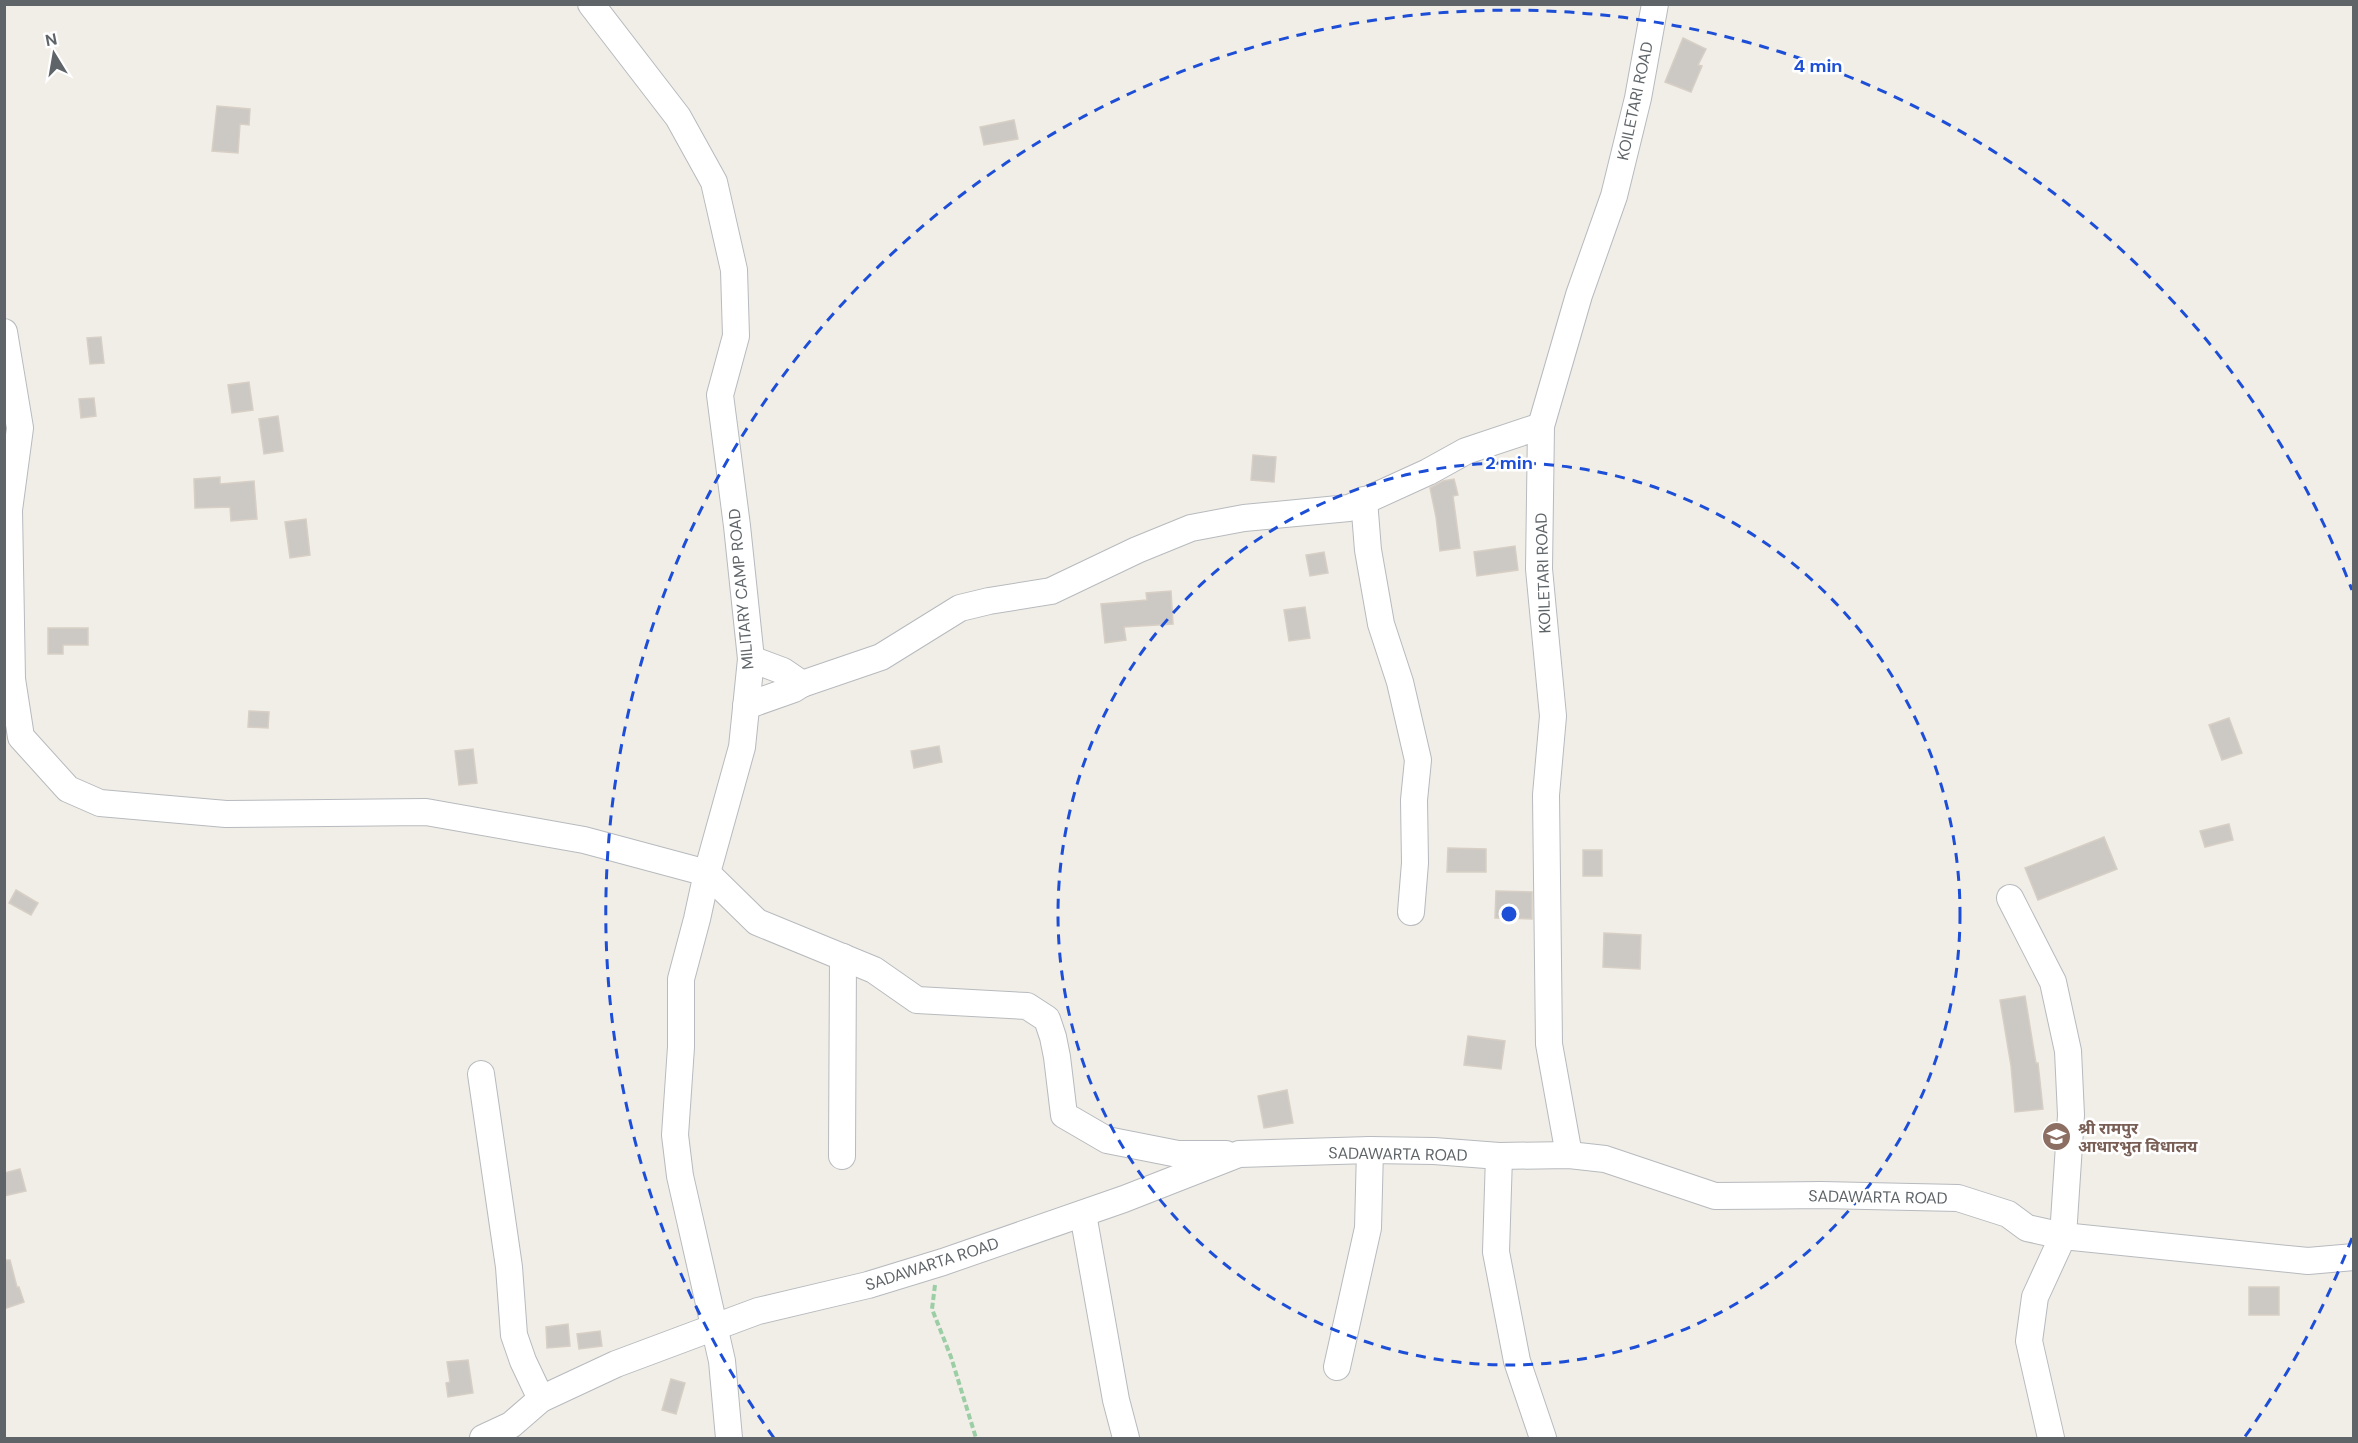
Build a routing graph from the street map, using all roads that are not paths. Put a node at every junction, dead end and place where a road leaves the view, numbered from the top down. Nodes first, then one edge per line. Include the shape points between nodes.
1 (591, 4) edge
2 (1655, 4) edge
3 (4, 332) edge
4 (1541, 426) junction
5 (1364, 500) junction
6 (751, 659) junction
7 (802, 684) junction
8 (746, 706) junction
9 (707, 873) junction
10 (2010, 898) dead end
11 (1411, 912) dead end
12 (843, 957) junction
13 (481, 1074) dead end
14 (1370, 1150) junction
15 (1239, 1154) junction
16 (1569, 1155) junction
17 (842, 1156) dead end
18 (1499, 1156) junction
19 (1083, 1214) junction
20 (2063, 1236) junction
21 (2354, 1257) edge
22 (715, 1327) junction
23 (1337, 1367) dead end
24 (542, 1399) junction
25 (512, 1432) edge
26 (483, 1438) edge
27 (729, 1438) edge
28 (1126, 1438) edge
29 (1543, 1438) edge
30 (2051, 1438) edge

1 - 6 street, MILITARY CAMP ROAD via 678,117 714,182 734,270 736,336 720,395
2 - 4 street, KOILETARI ROAD via 1638,98 1614,196 1579,296
3 - 9 street via 20,428 9,510 12,679 21,737 68,789 100,803 226,814 426,812 584,840
4 - 5 street via 1466,451
4 - 16 street, KOILETARI ROAD via 1539,569 1552,716 1546,795 1549,1044
5 - 7 street via 1349,508 1244,518 1191,528 1051,591 960,608 881,657
5 - 11 street via 1381,624 1400,682 1418,760
6 - 7 street via 783,671
6 - 8 street, MILITARY CAMP ROAD
7 - 8 street
8 - 9 street, MILITARY CAMP ROAD via 742,747
9 - 12 street via 757,922
9 - 22 street, MILITARY CAMP ROAD via 681,979 675,1135 680,1176
10 - 20 street via 2054,982 2068,1051 2071,1115
12 - 15 street via 874,970 917,1000 1027,1006 1047,1019 1057,1057 1064,1115 1107,1140 1178,1154
12 - 17 street
13 - 24 street via 509,1267 514,1335
14 - 15 street, SADAWARTA ROAD
14 - 18 street, SADAWARTA ROAD
14 - 23 street via 1368,1228
15 - 19 street, SADAWARTA ROAD
16 - 18 street, SADAWARTA ROAD
16 - 20 street, SADAWARTA ROAD via 1605,1159 1715,1196 1958,1198 2008,1214 2027,1228
18 - 29 street via 1496,1252 1517,1360
19 - 22 street, SADAWARTA ROAD via 943,1262 868,1285 758,1311
19 - 28 street
20 - 21 street, SADAWARTA ROAD via 2308,1261
20 - 30 street via 2036,1297 2029,1341
22 - 24 street, SADAWARTA ROAD via 616,1364
22 - 27 street, MILITARY CAMP ROAD
24 - 25 street, SADAWARTA ROAD
25 - 26 street, SADAWARTA ROAD

